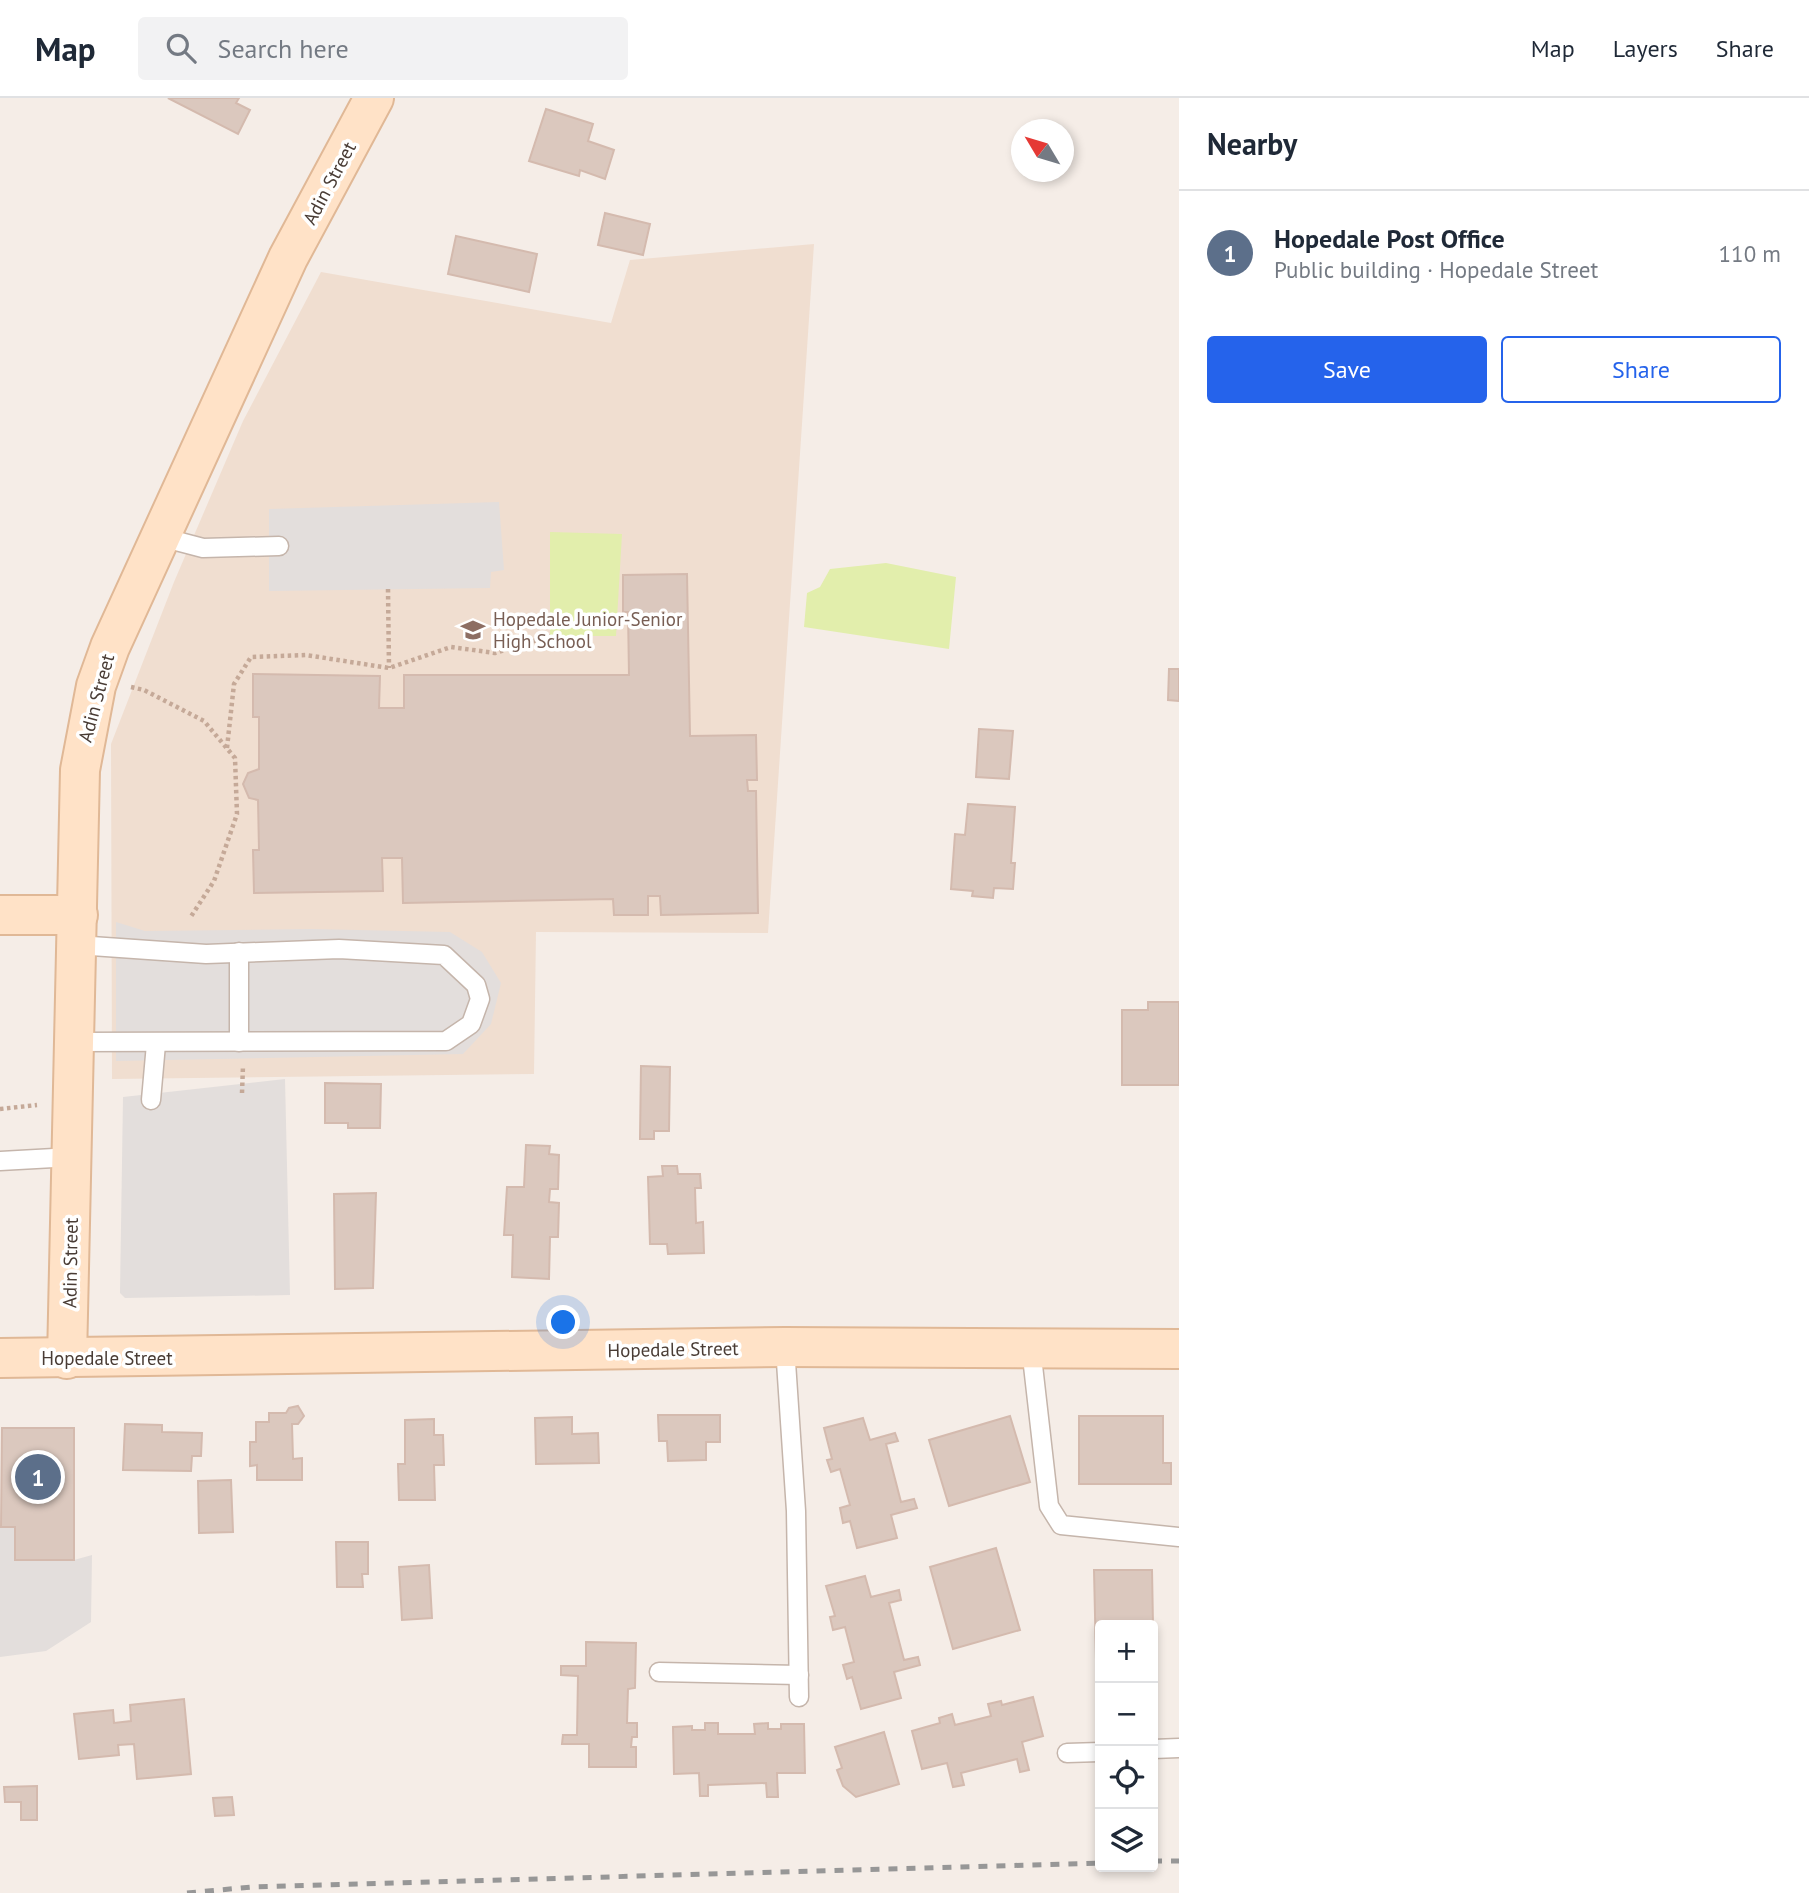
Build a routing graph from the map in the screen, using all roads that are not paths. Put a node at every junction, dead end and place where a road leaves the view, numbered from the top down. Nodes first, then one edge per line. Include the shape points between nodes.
1 (374, 98) edge
2 (161, 537) junction
3 (279, 546) dead end
4 (0, 915) edge
5 (78, 930) junction
6 (239, 953) junction
7 (239, 1041) junction
8 (74, 1042) junction
9 (156, 1044) junction
10 (151, 1100) dead end
11 (72, 1157) junction
12 (0, 1161) edge
13 (785, 1347) junction
14 (1031, 1348) junction
15 (1179, 1349) edge
16 (0, 1359) edge
17 (67, 1359) junction
18 (1179, 1537) edge
19 (659, 1672) dead end
20 (799, 1675) junction
21 (799, 1697) dead end
22 (1179, 1748) edge
23 (1158, 1749) edge
24 (1095, 1752) edge
25 (1067, 1753) dead end

1 - 2 street, Adin Street via 288,258
2 - 3 lane via 203,548
2 - 5 street, Adin Street via 110,646 88,719 80,761
4 - 5 street
5 - 6 lane via 137,947
5 - 8 street, Adin Street
6 - 7 lane
6 - 7 lane via 339,949 444,955 476,985 480,999 471,1024 446,1041
7 - 9 lane
8 - 9 lane
8 - 11 street, Adin Street
9 - 10 lane
11 - 12 lane
11 - 17 street, Adin Street
13 - 14 street, Hopedale Street
13 - 17 street, Hopedale Street
13 - 20 lane via 796,1511
14 - 15 street, Hopedale Street
14 - 18 lane via 1049,1506 1061,1525
16 - 17 street, Hopedale Street
19 - 20 lane
20 - 21 lane
22 - 23 lane
24 - 25 lane

